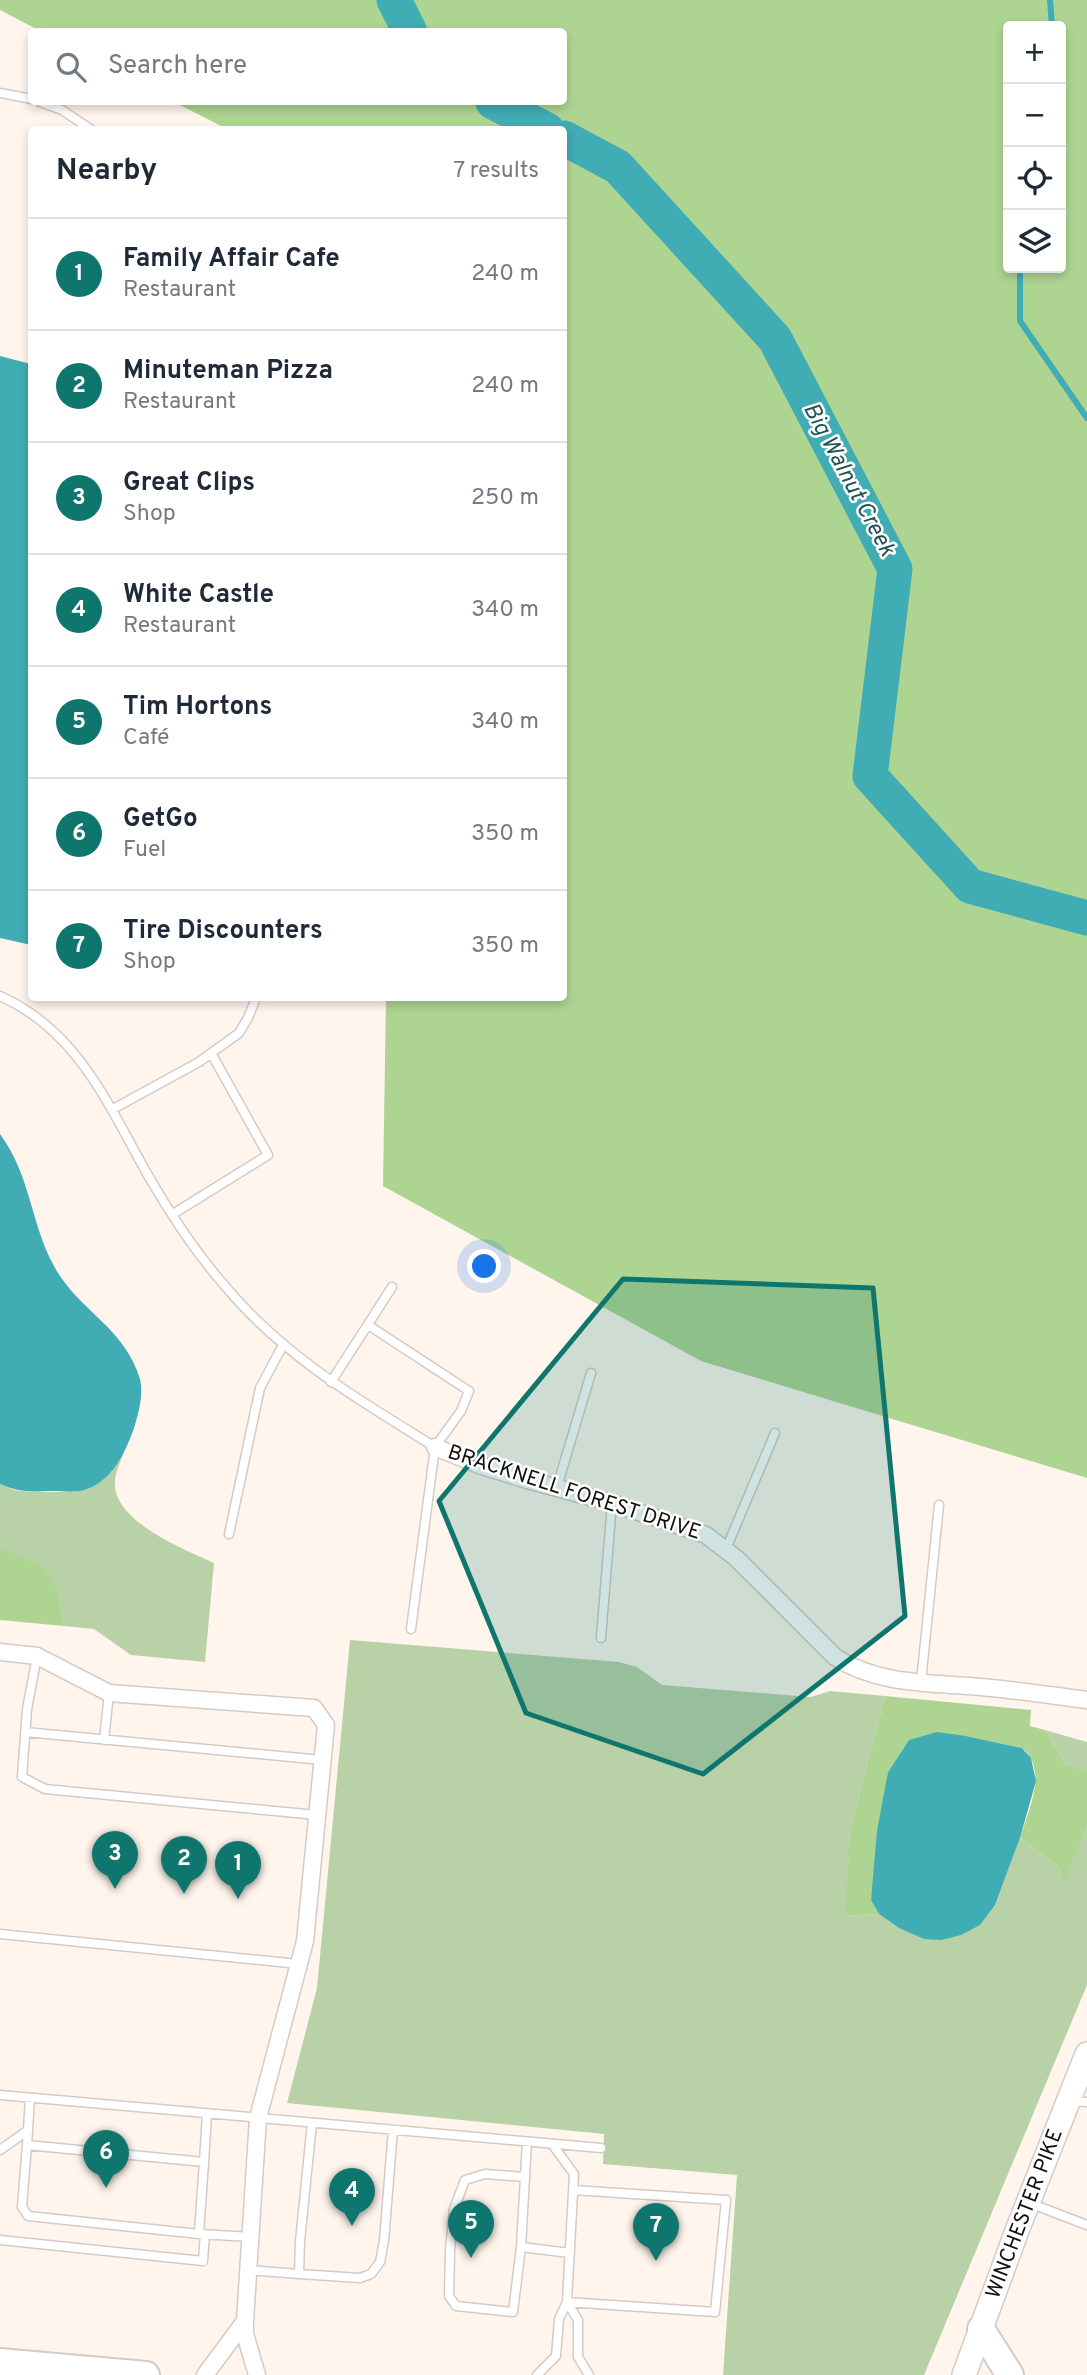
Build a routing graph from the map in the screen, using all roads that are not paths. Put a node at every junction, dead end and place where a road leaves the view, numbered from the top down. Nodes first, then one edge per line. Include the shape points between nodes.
1 (0, 93) edge
2 (28, 98) edge
3 (48, 105) edge
4 (86, 126) edge
5 (0, 996) edge
6 (255, 1001) edge
7 (211, 1053) junction
8 (113, 1108) junction
9 (173, 1214) junction
10 (392, 1287) dead end
11 (368, 1325) junction
12 (283, 1345) junction
13 (591, 1373) dead end
14 (331, 1382) junction
15 (775, 1433) dead end
16 (435, 1447) junction
17 (557, 1487) junction
18 (612, 1503) junction
19 (939, 1505) dead end
20 (229, 1534) dead end
21 (726, 1549) junction
22 (411, 1629) dead end
23 (601, 1638) dead end
24 (0, 1652) edge
25 (37, 1656) junction
26 (922, 1682) junction
27 (109, 1693) junction
28 (1087, 1700) edge
29 (25, 1732) junction
30 (104, 1740) junction
31 (322, 1760) junction
32 (317, 1815) junction
33 (0, 1934) edge
34 (299, 1964) junction
35 (1087, 2054) edge
36 (0, 2095) edge
37 (30, 2098) junction
38 (1078, 2101) edge
39 (207, 2114) junction
40 (258, 2118) junction
41 (312, 2123) junction
42 (393, 2130) junction
43 (27, 2131) junction
44 (527, 2142) junction
45 (552, 2144) junction
46 (27, 2145) junction
47 (601, 2148) dead end
48 (0, 2150) edge
49 (204, 2162) junction
50 (525, 2177) junction
51 (573, 2190) junction
52 (1029, 2203) junction
53 (1087, 2225) edge
54 (202, 2234) junction
55 (251, 2237) junction
56 (0, 2240) edge
57 (521, 2247) junction
58 (570, 2253) junction
59 (249, 2270) junction
60 (299, 2273) junction
61 (567, 2302) junction
62 (245, 2321) junction
63 (981, 2329) junction
64 (0, 2362) edge
65 (146, 2375) edge
66 (205, 2375) edge
67 (257, 2375) edge
68 (537, 2375) edge
69 (589, 2375) edge
70 (964, 2375) edge
71 (1010, 2375) edge

1 - 2 lane
3 - 4 lane
5 - 8 lane, BRACKNELL FOREST DRIVE via 50,1026
6 - 7 lane via 239,1032
7 - 8 lane
7 - 9 lane via 268,1155
8 - 9 lane, BRACKNELL FOREST DRIVE
9 - 12 lane, BRACKNELL FOREST DRIVE via 225,1287
10 - 11 lane
11 - 14 lane
11 - 16 lane via 469,1391 461,1411
12 - 14 lane, BRACKNELL FOREST DRIVE
12 - 20 lane via 260,1388
13 - 17 lane
14 - 16 lane, BRACKNELL FOREST DRIVE
15 - 21 lane
16 - 17 street, BRACKNELL FOREST DRIVE
16 - 22 lane
17 - 18 street, BRACKNELL FOREST DRIVE
18 - 21 street, BRACKNELL FOREST DRIVE via 706,1535
18 - 23 lane
19 - 26 lane
21 - 26 street, BRACKNELL FOREST DRIVE via 835,1657 865,1673
24 - 25 street
25 - 27 street
25 - 29 lane
26 - 28 street, BRACKNELL FOREST DRIVE
27 - 30 lane
27 - 31 street via 314,1708 326,1725
29 - 30 lane
29 - 32 lane via 22,1777 45,1789
30 - 31 lane
31 - 32 street
32 - 34 street
33 - 34 lane
34 - 40 street
35 - 38 main road, WINCHESTER PIKE
36 - 37 lane
37 - 39 lane
37 - 43 lane
38 - 52 main road, WINCHESTER PIKE
39 - 40 lane
39 - 49 lane
40 - 41 lane
40 - 55 street
41 - 42 lane
41 - 60 lane
42 - 44 lane
42 - 60 lane via 380,2262 371,2274 360,2278
43 - 46 lane
43 - 48 lane
44 - 45 lane
44 - 50 lane
45 - 47 lane
45 - 51 lane via 574,2174
46 - 49 lane
46 - 54 lane via 22,2207 28,2216
49 - 54 lane
50 - 57 lane
50 - 57 lane via 485,2174 465,2180 454,2209 450,2250 449,2296 456,2306 513,2312
51 - 58 lane
51 - 61 lane via 726,2200 715,2312
52 - 53 lane
52 - 63 main road, WINCHESTER PIKE
54 - 55 lane
54 - 56 lane via 202,2261
55 - 59 street
57 - 58 lane
58 - 61 lane
59 - 60 lane
59 - 62 street
61 - 68 lane via 559,2319 556,2356
61 - 69 lane via 578,2320 578,2357
62 - 66 street
62 - 67 street
63 - 70 main road, WINCHESTER PIKE
63 - 71 main road
64 - 65 main road

